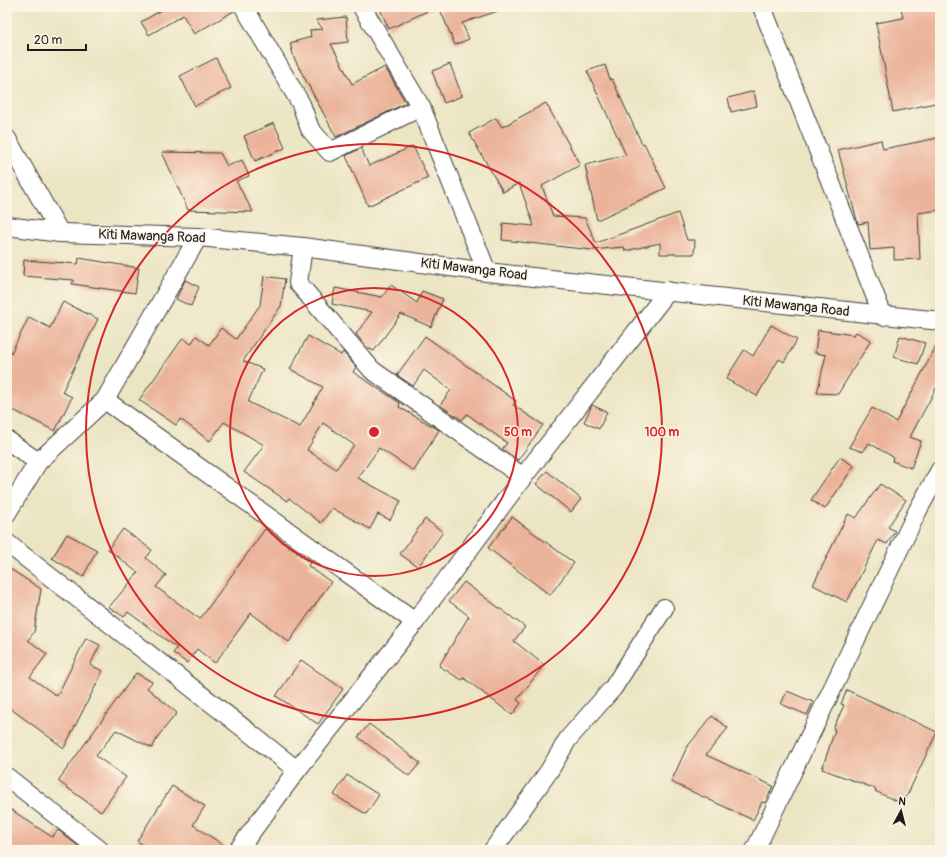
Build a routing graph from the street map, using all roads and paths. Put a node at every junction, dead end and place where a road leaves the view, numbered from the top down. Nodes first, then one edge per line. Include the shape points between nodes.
1 (244, 7) edge
2 (362, 7) edge
3 (762, 7) edge
4 (421, 107) junction
5 (7, 139) edge
6 (7, 226) edge
7 (60, 232) junction
8 (198, 237) junction
9 (303, 246) junction
10 (487, 272) junction
11 (668, 291) junction
12 (883, 316) junction
13 (940, 321) edge
14 (105, 400) junction
15 (7, 440) edge
16 (38, 462) junction
17 (940, 470) edge
18 (523, 477) junction
19 (7, 513) edge
20 (7, 543) edge
21 (664, 608) dead end
22 (415, 622) junction
23 (297, 770) junction
24 (7, 777) edge
25 (100, 850) edge
26 (238, 850) edge
27 (493, 850) edge
28 (755, 850) edge

1 - 4 street via 301,104 310,129 330,152
2 - 4 street
3 - 12 street
4 - 10 street
5 - 7 street
6 - 7 street, Kiti Mawanga Road
7 - 8 street, Kiti Mawanga Road
8 - 9 street, Kiti Mawanga Road
8 - 14 street
9 - 10 street, Kiti Mawanga Road
9 - 18 street via 298,283 372,370
10 - 11 street, Kiti Mawanga Road
11 - 12 street, Kiti Mawanga Road
11 - 18 street
12 - 13 street, Kiti Mawanga Road
14 - 16 street
14 - 22 street
15 - 16 street
16 - 19 street
17 - 28 street via 888,571
18 - 22 street
20 - 23 street
21 - 27 street via 613,688 568,739 549,771
22 - 23 street
23 - 26 street
24 - 25 street

